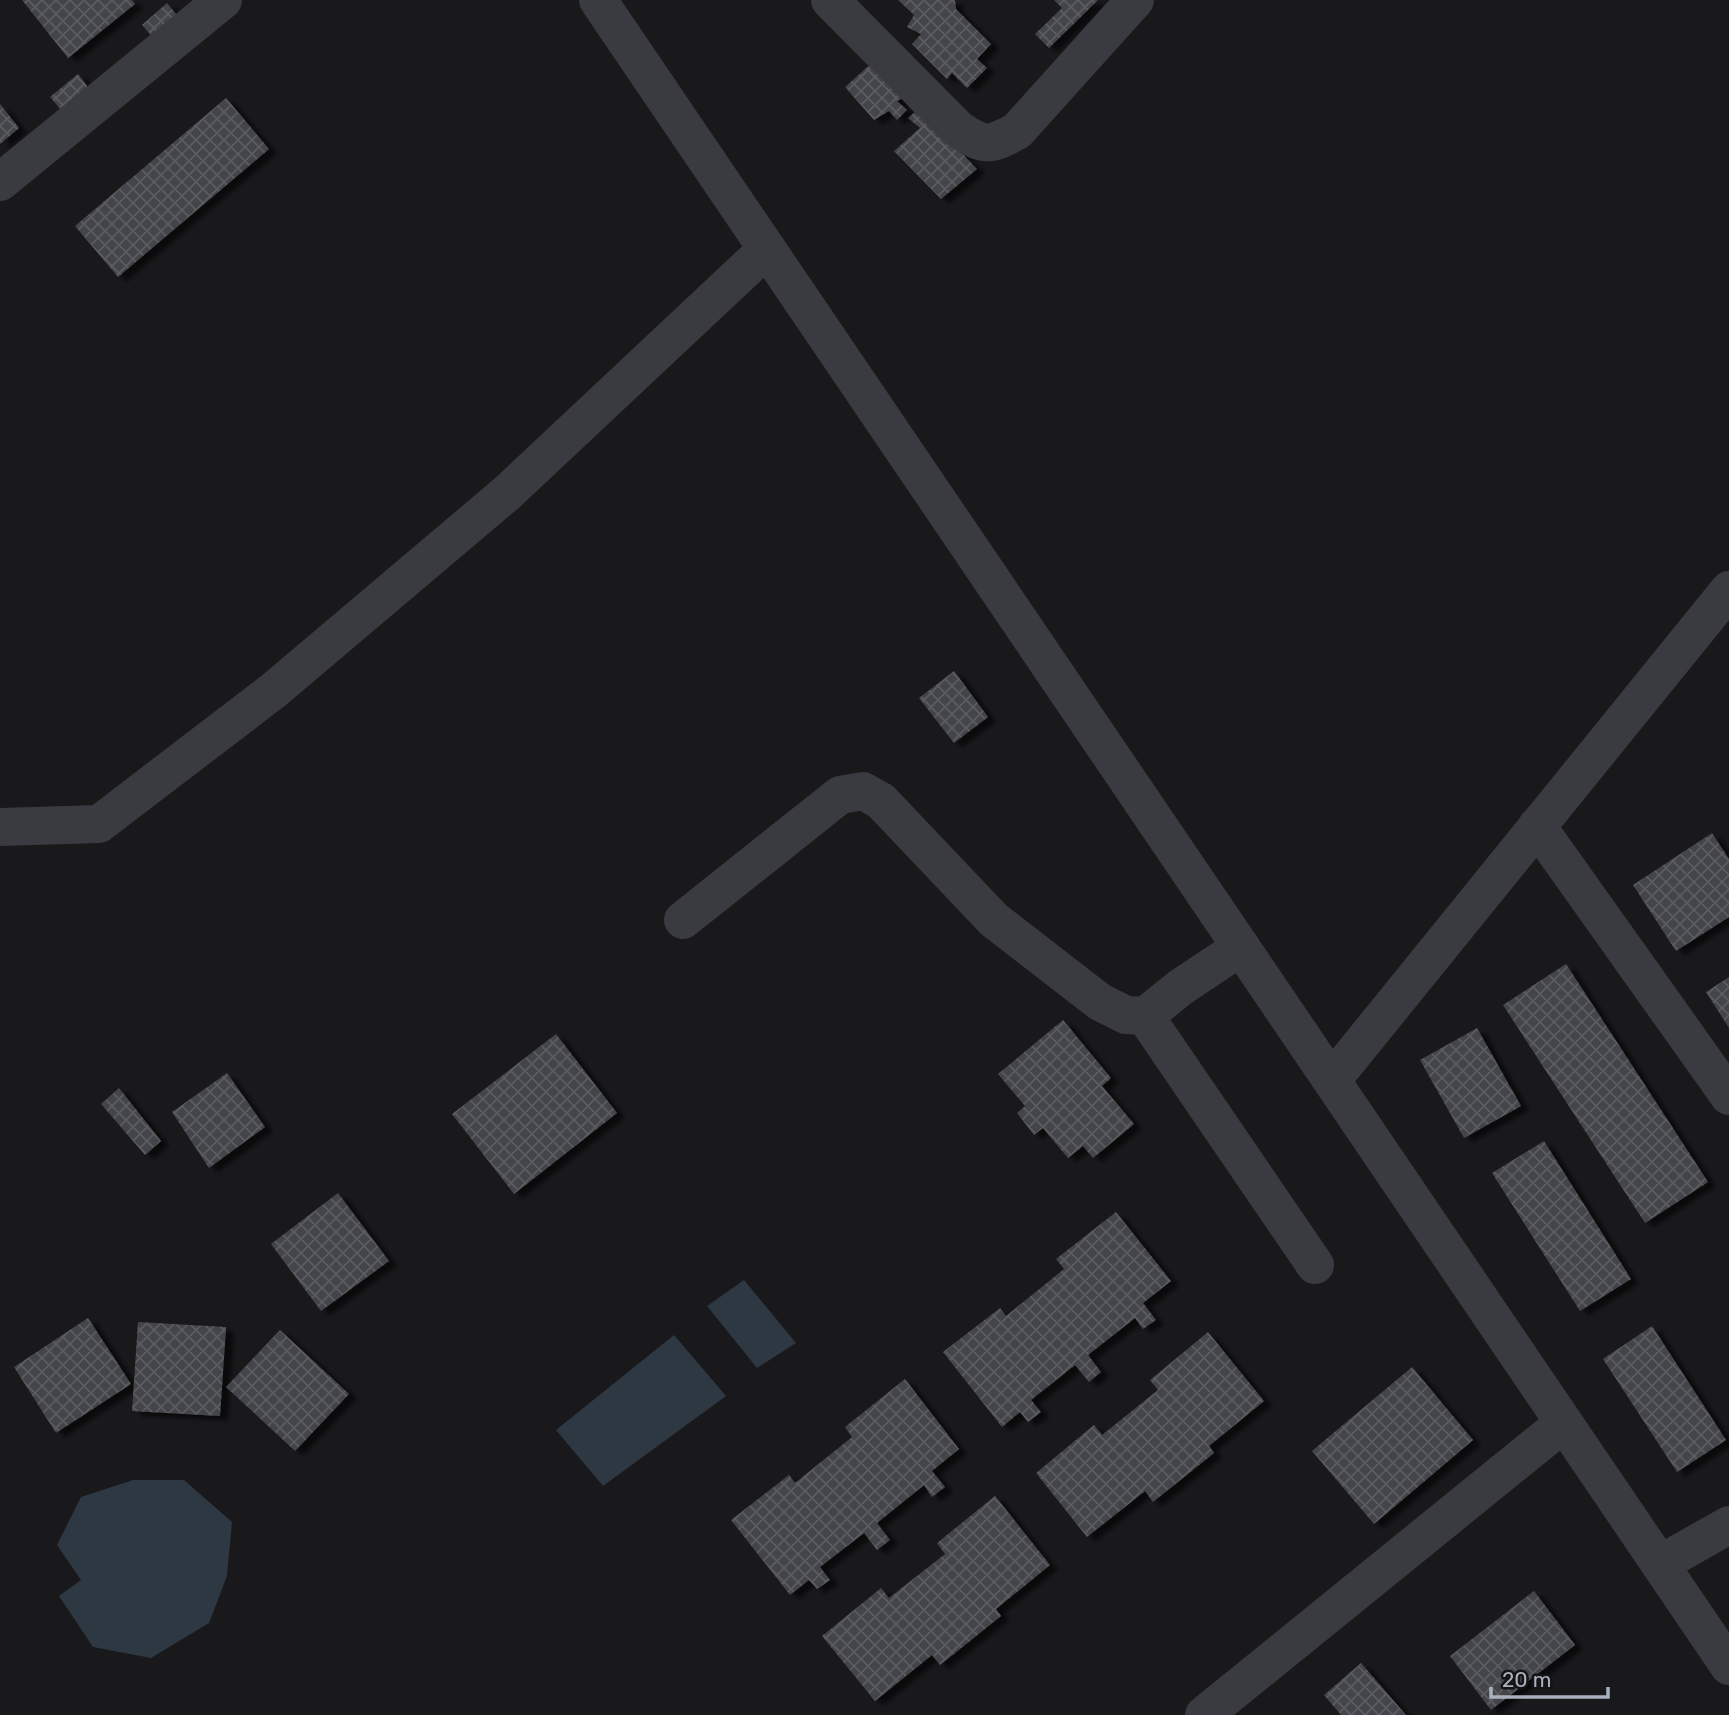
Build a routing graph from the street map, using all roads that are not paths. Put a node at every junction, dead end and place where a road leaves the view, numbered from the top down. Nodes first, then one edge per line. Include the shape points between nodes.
1 (598, 0) edge
2 (830, 0) edge
3 (1135, 0) edge
4 (215, 3) edge
5 (0, 182) edge
6 (767, 249) junction
7 (1729, 590) edge
8 (1537, 826) junction
9 (0, 827) edge
10 (683, 920) dead end
11 (1241, 947) junction
12 (1144, 1016) junction
13 (1332, 1080) junction
14 (1729, 1096) edge
15 (1315, 1265) dead end
16 (1564, 1423) junction
17 (1729, 1525) edge
18 (1660, 1564) junction
19 (1729, 1666) edge
20 (1204, 1715) edge

1 - 6 street
2 - 3 street via 958,129 978,142 992,144 1017,131
4 - 5 street
6 - 9 street via 507,493 273,691 99,824
6 - 11 street
7 - 8 street
8 - 13 street
8 - 14 street
10 - 12 street via 840,795 863,791 881,801 994,920 1100,1002 1126,1015
11 - 12 street
11 - 13 street
12 - 15 street
13 - 16 street
16 - 18 street
16 - 20 street
17 - 18 street
18 - 19 street

